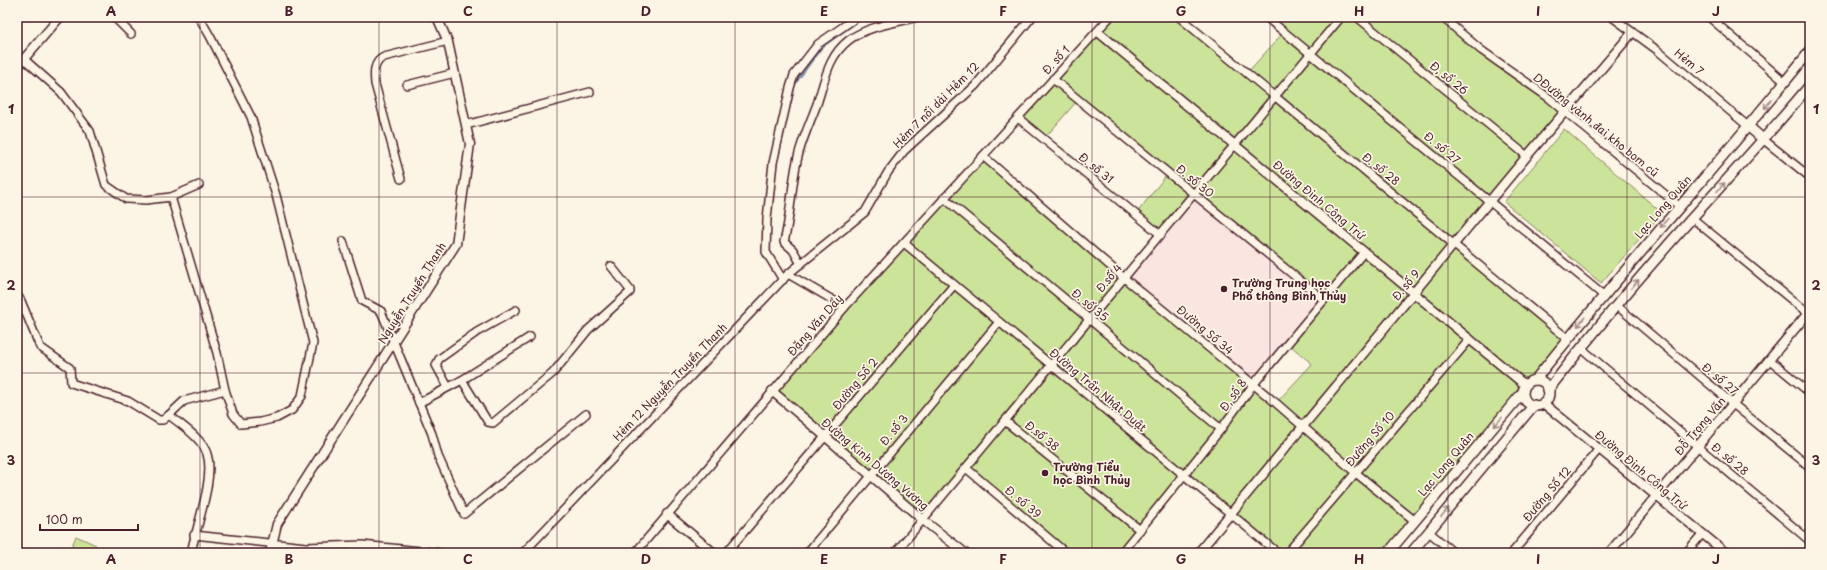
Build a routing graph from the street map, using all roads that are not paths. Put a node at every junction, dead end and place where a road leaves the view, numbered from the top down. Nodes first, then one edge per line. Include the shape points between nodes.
1 (60, 17) edge
2 (114, 17) edge
3 (199, 17) edge
4 (437, 17) edge
5 (857, 17) edge
6 (918, 17) edge
7 (1032, 17) edge
8 (1110, 17) edge
9 (1179, 17) edge
10 (1266, 17) edge
11 (1341, 17) edge
12 (1357, 17) edge
13 (1442, 17) edge
14 (1612, 17) edge
15 (1709, 17) edge
16 (1098, 32) junction
17 (131, 34) dead end
18 (1632, 34) junction
19 (448, 41) junction
20 (1810, 52) edge
21 (1311, 53) junction
22 (24, 59) junction
23 (17, 67) edge
24 (455, 73) junction
25 (1053, 79) junction
26 (1785, 82) junction
27 (407, 85) dead end
28 (1810, 85) edge
29 (590, 92) dead end
30 (1807, 95) edge
31 (1275, 96) junction
32 (1565, 113) junction
33 (1018, 118) junction
34 (466, 125) junction
35 (1749, 127) junction
36 (1764, 140) junction
37 (1234, 145) junction
38 (983, 156) junction
39 (1527, 156) junction
40 (1810, 177) edge
41 (401, 179) dead end
42 (199, 186) dead end
43 (1194, 194) junction
44 (171, 197) junction
45 (944, 198) junction
46 (1490, 202) junction
47 (1679, 206) junction
48 (1692, 218) junction
49 (1161, 235) junction
50 (342, 241) dead end
51 (904, 243) junction
52 (1454, 244) junction
53 (1364, 252) junction
54 (801, 264) junction
55 (611, 266) dead end
56 (788, 274) junction
57 (1124, 278) junction
58 (783, 280) junction
59 (954, 285) junction
60 (1414, 293) junction
61 (17, 295) edge
62 (1603, 295) junction
63 (1324, 300) junction
64 (1616, 305) junction
65 (845, 307) junction
66 (516, 310) dead end
67 (1809, 314) edge
68 (1089, 319) junction
69 (999, 322) junction
70 (530, 337) dead end
71 (1568, 339) junction
72 (1470, 340) junction
73 (394, 343) junction
74 (1581, 348) junction
75 (1770, 360) junction
76 (1051, 365) junction
77 (462, 380) junction
78 (1535, 380) junction
79 (1254, 385) junction
80 (448, 387) junction
81 (1524, 388) junction
82 (225, 390) junction
83 (1548, 390) junction
84 (772, 391) junction
85 (1810, 393) edge
86 (419, 403) junction
87 (1544, 403) junction
88 (1733, 404) junction
89 (1534, 405) junction
90 (586, 414) dead end
91 (169, 415) junction
92 (1005, 421) junction
93 (1302, 427) junction
94 (1221, 429) junction
95 (825, 436) junction
96 (1698, 446) junction
97 (1599, 449) junction
98 (1810, 467) edge
99 (966, 468) junction
100 (1356, 473) junction
101 (1184, 475) junction
102 (871, 476) junction
103 (1656, 496) junction
104 (667, 514) junction
105 (1232, 515) junction
106 (923, 520) junction
107 (1415, 521) junction
108 (1140, 530) junction
109 (1429, 532) junction
110 (1702, 534) junction
111 (194, 535) junction
112 (1810, 540) edge
113 (272, 543) junction
114 (306, 550) edge
115 (190, 553) edge
116 (270, 553) edge
117 (440, 553) edge
118 (523, 553) edge
119 (635, 553) edge
120 (714, 553) edge
121 (726, 553) edge
122 (807, 553) edge
123 (895, 553) edge
124 (965, 553) edge
125 (1066, 553) edge
126 (1121, 553) edge
127 (1198, 553) edge
128 (1278, 553) edge
129 (1287, 553) edge
130 (1388, 553) edge
131 (1411, 553) edge
132 (1454, 553) edge
133 (1512, 553) edge
134 (1608, 553) edge
135 (1686, 553) edge
136 (1726, 553) edge

1 - 22 street
2 - 17 street
3 - 82 street via 251,117 276,195 314,343 302,396 287,414 260,422 241,424 233,414
4 - 19 street, Nguyễn Truyền Thanh
5 - 58 street via 818,44 794,75 790,88 773,162 767,219 766,252
6 - 54 street via 870,29 849,40 831,59 803,138 791,194 784,242 793,250
7 - 54 street, Hẻm 7 nối dài Hẻm 12 via 975,86 904,151 888,172 865,212
8 - 16 street, Đ. số 1
9 - 31 street, Đ. số 28
10 - 21 street, Đ. số 27
11 - 21 street, Đ.số 4
12 - 39 street, Đ, số 26
13 - 32 street, DĐường vành đai kho bom cũ via 1478,48 1549,98
14 - 18 street, Hẻm 7
15 - 26 street
16 - 25 street, Đ. số 1
16 - 37 street, Đường Đinh Công Trứ
18 - 32 street, Đ. số 9
18 - 35 street, Hẻm 7 via 1657,50
19 - 24 street, Nguyễn Truyền Thanh
19 - 41 street via 384,57 377,62 374,72 375,84
20 - 26 main road, Lạc Long Quân
21 - 31 street, Đ.số 4
21 - 46 street, Đ. số 27
22 - 23 street
22 - 44 street via 61,92 90,131 106,185 126,198 146,200
24 - 27 street
24 - 34 street, Nguyễn Truyền Thanh
25 - 33 street, Đ. số 1
25 - 43 street, Đ. số 30
26 -> 35 main road, Lạc Long Quân
28 - 30 main road
29 - 34 street
30 - 36 main road
31 - 37 street, Đ.số 4
31 - 52 street, Đ. số 28
32 - 39 street, Đ. số 9
32 - 47 street, DĐường vành đai kho bom cũ
33 - 38 street, Đặng Văn Dầy
33 - 49 street, Đ. số 31
34 - 73 street, Nguyễn Truyền Thanh via 470,144 456,244
35 - 36 main road
35 - 47 main road, Lạc Long Quân
36 - 40 street
48 -> 36 main road
37 - 43 street, Đ.số 4
37 - 53 street, Đường Đinh Công Trứ
38 - 45 street, Đặng Văn Dầy
38 - 57 street, Đường Số 34
39 - 46 street, Đ. số 9
42 - 44 street
43 - 49 street, Đ.số 4
43 - 63 street, Đ. số 30
44 - 82 street via 217,353
45 - 51 street, Đặng Văn Dầy
45 - 68 street, Đ. số 35
46 - 52 street, Đ. số 9
46 - 62 street, Đ. số 27
47 - 48 main road
47 -> 62 main road, Lạc Long Quân
64 -> 48 main road
48 - 67 street
49 - 57 street, Đ.số 4
50 - 73 street via 362,301 381,311
51 - 59 street, Đường Trần Nhật Duật
51 - 65 street, Đặng Văn Dầy
52 - 60 street, Đ. số 9
52 - 71 street, Đ. số 28
53 - 60 street, Đường Đinh Công Trứ
53 - 63 street, Đ, số 8
54 - 56 street, Hẻm 7 nối dài Hẻm 12
55 - 77 street via 630,292 588,330 553,373 493,423 488,422
56 - 58 street, Hẻm 12 Nguyễn Truyền Thanh
56 - 65 street
57 - 68 street, Đ.số 4
57 - 79 street, Đường Số 34
58 - 118 street, Hẻm 12 Nguyễn Truyền Thanh
59 - 69 street, Đường Trần Nhật Duật
59 - 95 street, Đường Số 2
60 - 72 street, Đường Đinh Công Trứ
60 - 93 street, Đ. số 9
61 - 91 street via 38,343 47,353 70,368 71,383 128,401 158,420 164,420
62 - 64 main road
62 -> 71 main road, Lạc Long Quân
63 - 79 street, Đ, số 8
64 - 74 main road
64 - 88 street, Đ. số 27
65 - 84 street, Đặng Văn Dầy
66 - 80 street via 477,332 439,359 436,365
67 - 75 street, Đỗ Trọng Văn
68 - 76 street, Đ.số 4
68 - 94 street, Đ. số 35
69 - 76 street, Đường Trần Nhật Duật
69 - 102 street, Đ. số 3
70 - 77 street
71 - 74 main road
71 - 78 main road, Lạc Long Quân
72 - 81 street, Đường Đinh Công Trứ
72 - 100 street, Đường Số 10
73 - 86 street
73 - 113 street, Nguyễn Truyền Thanh via 277,524
74 - 83 main road
74 - 96 street, Đ. số 28
75 - 85 street
75 - 88 street, Đỗ Trọng Văn
76 - 92 street, Đ.số 4
76 - 101 street, Đường Trần Nhật Duật
77 - 80 street
78 - 81 main road
78 - 83 main road via 1543,383
79 - 93 street, Đường Số 34
79 - 94 street, Đ, số 8
80 - 86 street
81 - 89 main road via 1525,400
81 -> 107 main road, Lạc Long Quân
82 - 91 street via 184,401
83 - 87 main road via 1548,397
84 - 95 street, Đường Kinh Dương Vương
84 - 104 street, Đặng Văn Dầy
86 - 90 street via 438,456 464,514
87 - 89 main road
87 - 97 street, Đường Đinh Công Trứ
88 - 96 street, Đỗ Trọng Văn
88 - 98 street, Đ. số 27
109 -> 89 main road
91 - 111 street via 188,430 207,453 209,471
92 - 99 street, Đ.số 4
92 - 108 street, Đ.số 38
93 - 100 street, Đường Số 34
93 - 105 street, Đ. số 9
94 - 101 street, Đ, số 8
95 - 102 street, Đường Kinh Dương Vương
95 - 121 street, Đường Số 2
96 - 103 street, Đỗ Trọng Văn
96 - 112 street, Đ. số 28
97 - 103 street, Đường Đinh Công Trứ
97 - 133 street, Đường Số 12
99 - 106 street, Đ.số 4
99 - 125 street, Đ. số 39
100 - 107 street, Đường Số 34
100 - 129 street, Đường Số 10
101 - 105 street, Đường Trần Nhật Duật
101 - 108 street, Đ, số 8
102 - 106 street, Đường Kinh Dương Vương
102 - 122 street, Đ. số 3
103 - 110 street, Đường Đinh Công Trứ
103 - 134 street, Đỗ Trọng Văn
104 - 119 street, Đặng Văn Dầy
104 - 120 street
105 - 127 street, Đ. số 9
105 - 128 street, Đường Trần Nhật Duật
106 - 123 street, Đ.số 4
106 - 124 street, Đường Kinh Dương Vương
107 - 109 main road
107 - 130 main road, Lạc Long Quân
108 - 126 street, Đ, số 8
109 - 131 main road
109 - 132 street
110 - 135 street
110 - 136 street, Đường Đinh Công Trứ
111 - 113 street
111 - 115 street
113 - 114 street
113 - 116 street, Nguyễn Truyền Thanh
114 - 117 street via 362,545

